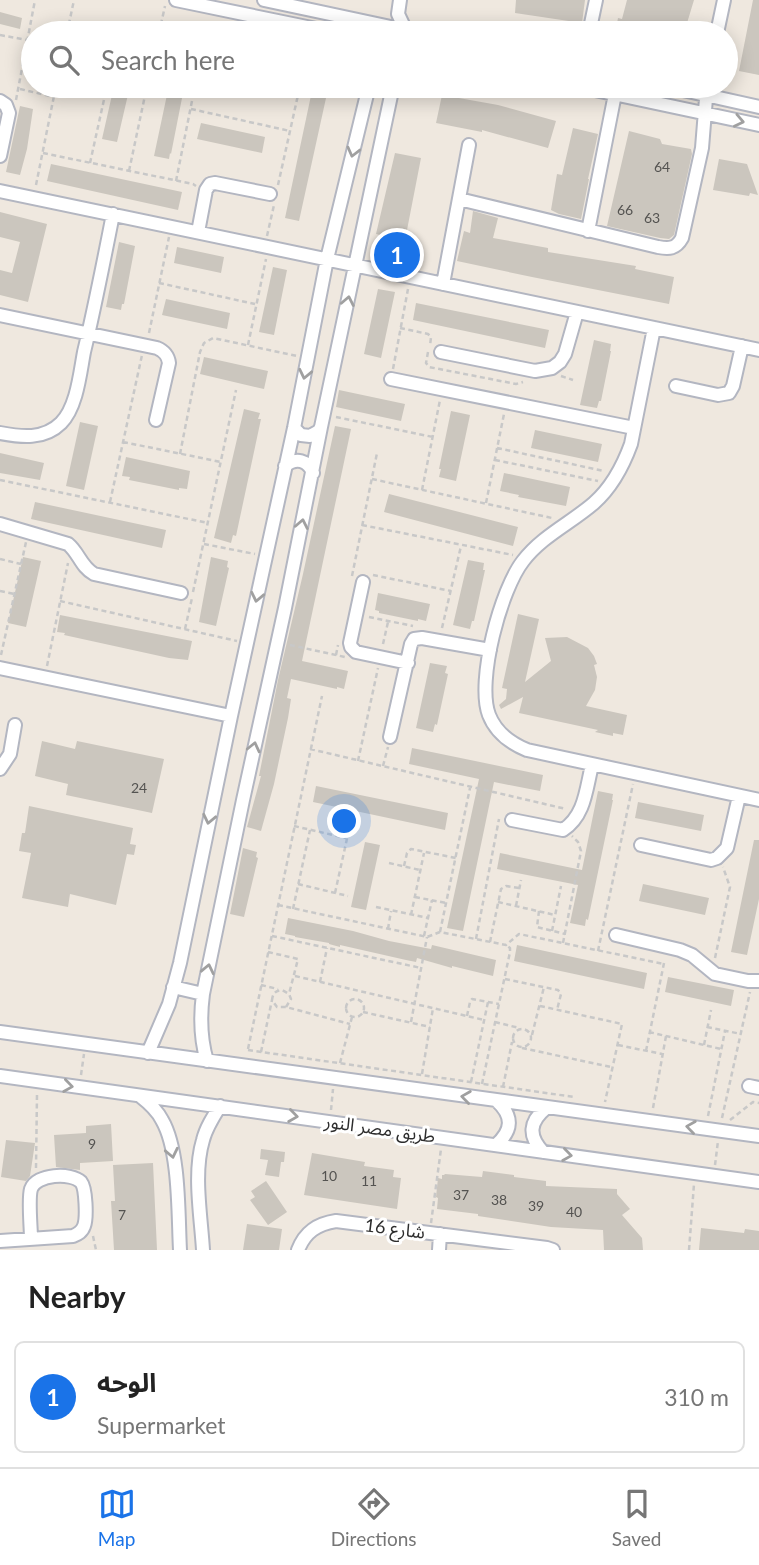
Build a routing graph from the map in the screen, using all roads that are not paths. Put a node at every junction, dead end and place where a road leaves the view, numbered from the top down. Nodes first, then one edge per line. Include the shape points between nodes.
1 (176, 0) edge
2 (264, 0) edge
3 (400, 0) edge
4 (596, 0) edge
5 (724, 0) edge
6 (398, 14) junction
7 (278, 21) edge
8 (347, 21) edge
9 (391, 21) edge
10 (403, 21) edge
11 (592, 21) edge
12 (719, 21) edge
13 (366, 98) edge
14 (390, 98) edge
15 (614, 98) edge
16 (633, 98) edge
17 (706, 98) edge
18 (731, 98) edge
19 (0, 101) edge
20 (759, 107) edge
21 (705, 114) junction
22 (759, 125) edge
23 (469, 145) dead end
24 (0, 156) edge
25 (0, 191) edge
26 (270, 194) dead end
27 (459, 199) junction
28 (113, 214) junction
29 (588, 230) junction
30 (198, 232) junction
31 (327, 259) junction
32 (355, 265) junction
33 (443, 284) junction
34 (578, 312) junction
35 (0, 315) edge
36 (654, 328) junction
37 (88, 334) junction
38 (742, 346) junction
39 (759, 350) edge
40 (441, 352) dead end
41 (391, 379) road end
42 (676, 386) dead end
43 (156, 420) dead end
44 (322, 421) junction
45 (294, 428) junction
46 (634, 428) junction
47 (0, 433) edge
48 (285, 466) junction
49 (313, 473) junction
50 (0, 524) edge
51 (361, 580) road end
52 (181, 593) dead end
53 (490, 650) junction
54 (408, 663) junction
55 (0, 668) edge
56 (231, 716) junction
57 (15, 724) dead end
58 (390, 737) road end
59 (592, 765) junction
60 (0, 769) edge
61 (739, 796) junction
62 (759, 800) edge
63 (512, 820) road end
64 (641, 845) dead end
65 (616, 936) dead end
66 (756, 981) edge
67 (173, 987) junction
68 (203, 994) junction
69 (0, 1032) edge
70 (148, 1053) junction
71 (207, 1061) junction
72 (0, 1076) edge
73 (140, 1096) junction
74 (497, 1101) junction
75 (220, 1106) junction
76 (546, 1108) junction
77 (759, 1136) edge
78 (496, 1144) junction
79 (543, 1152) junction
80 (759, 1182) edge
81 (435, 1234) junction
82 (32, 1239) junction
83 (0, 1241) edge
84 (550, 1249) edge
85 (180, 1250) edge
86 (203, 1250) edge
87 (298, 1250) edge
88 (439, 1250) edge

1 - 7 street
2 - 8 street
3 - 6 street
4 - 11 street
5 - 12 street
6 - 9 street
6 - 10 street
13 -> 31 street
14 - 32 street
15 - 29 street
16 - 21 street
17 - 21 street
18 - 20 street
19 - 24 street via 9,113
21 -> 22 street
21 - 29 street via 702,148 677,246 668,249
23 - 27 street
25 - 28 street
26 - 30 street via 210,184
27 - 29 street
27 - 33 street
28 - 30 street
28 - 37 street
30 - 31 street
31 - 32 street
31 -> 45 street
32 - 33 street
44 -> 32 street
33 - 34 street
34 - 36 street
34 - 40 street via 565,354 543,371
35 - 37 street
36 - 38 street
36 - 46 street
37 - 43 street via 164,352 168,359
37 - 47 street via 73,400 61,423 38,435
38 - 39 street
38 - 42 street via 729,393
41 - 46 street
44 - 45 street via 315,434 306,436
44 - 49 street
45 - 48 street
46 - 53 street via 625,461 594,503 541,541 516,569
48 - 49 street via 299,461
48 -> 56 street
68 -> 49 street
50 - 52 street via 59,540 72,547 93,574
51 - 54 street via 351,647
53 - 54 street via 419,637 412,641
53 - 59 street via 485,699 503,737 527,750
54 - 58 street
55 - 56 street
56 -> 67 street
57 - 60 street via 10,754
59 - 61 street
59 - 63 street via 580,812 572,824 563,830
61 - 62 street
61 - 64 street via 727,848 717,858
65 - 66 street via 667,946 692,956 712,972
67 - 68 street
67 - 70 street
68 - 71 street via 201,1034
69 - 70 street
70 - 71 street
74 -> 71 street
72 -> 73 street, طريق مصر النور
73 - 75 street, طريق مصر النور
73 -> 85 street via 157,1112 167,1132 176,1178
74 - 76 street
74 - 78 street via 505,1108 509,1128
75 -> 78 street, طريق مصر النور
75 - 86 street via 203,1138 198,1165
77 -> 76 street via 721,1125
76 - 79 street via 533,1124 536,1144
78 - 79 street, طريق مصر النور
79 -> 80 street, طريق مصر النور
81 - 84 street, شارع 16
81 - 87 street, شارع 16 via 336,1221 308,1233
81 - 88 street
82 - 82 street via 81,1231 85,1191 80,1181 70,1177 36,1181 30,1191
82 - 83 street

